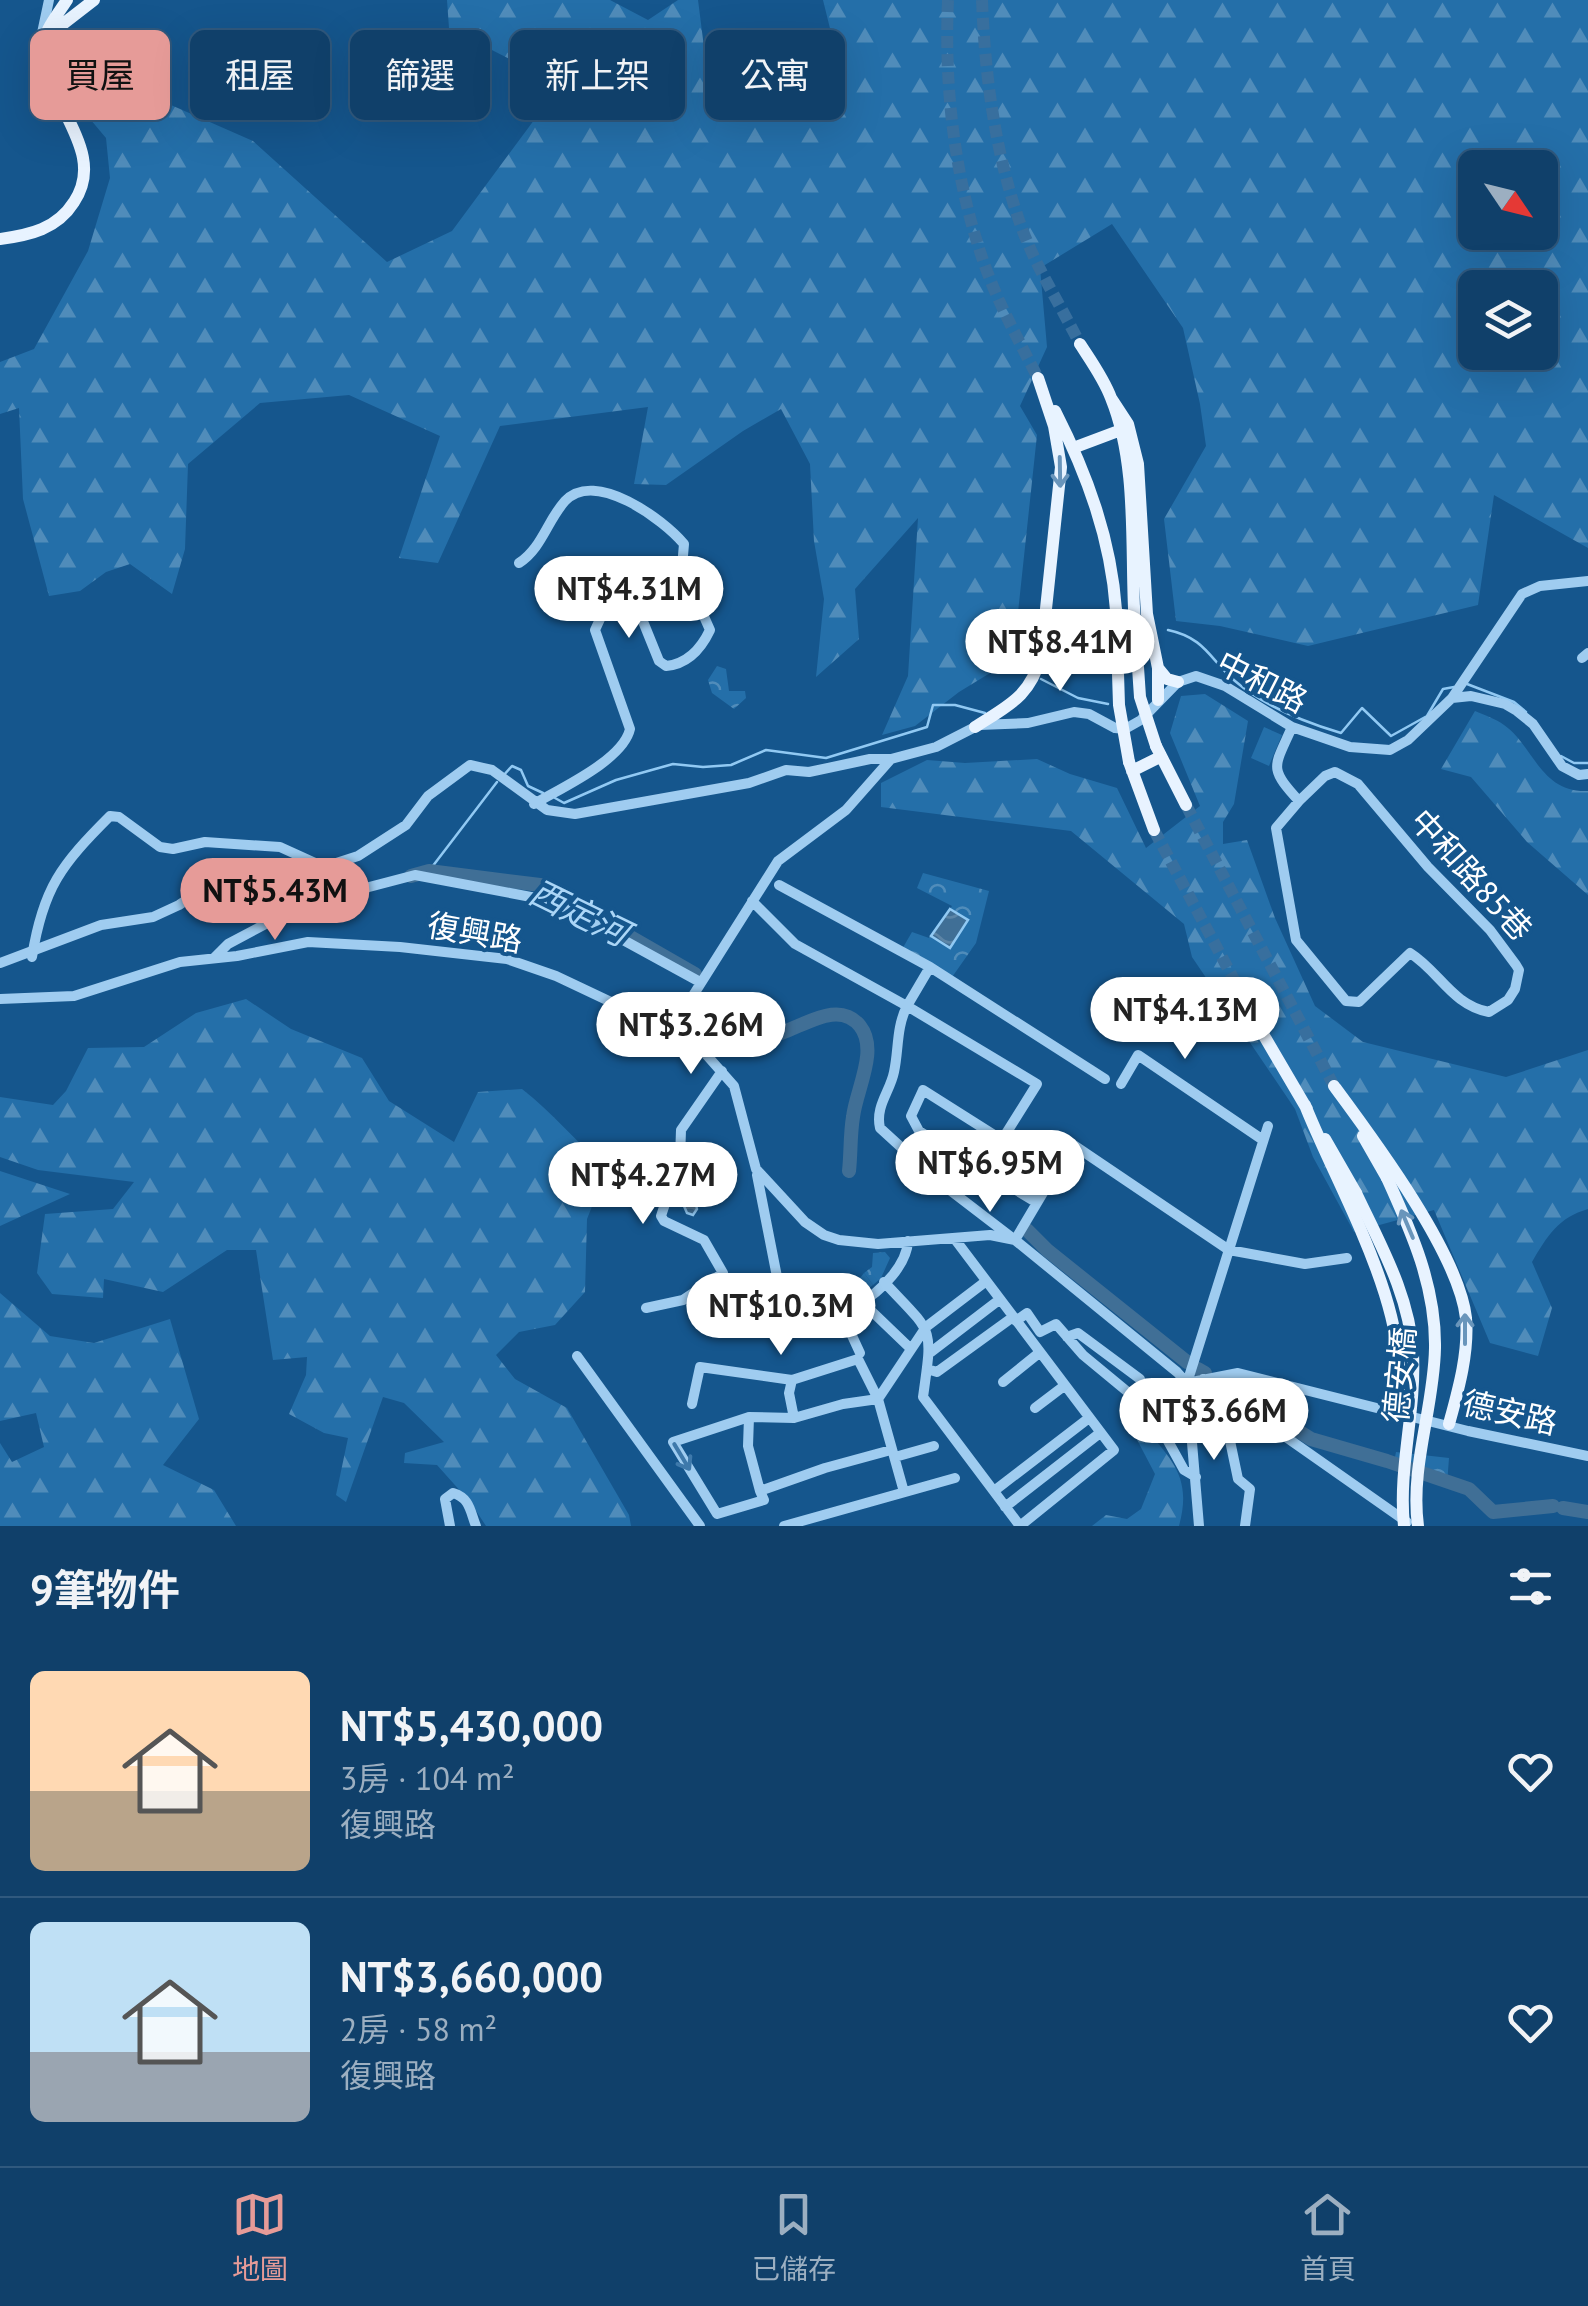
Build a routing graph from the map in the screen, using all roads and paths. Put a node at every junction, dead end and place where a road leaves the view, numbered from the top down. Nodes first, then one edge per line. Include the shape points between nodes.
1 (50, 0) edge
2 (65, 1) edge
3 (85, 4) edge
4 (43, 30) edge
5 (48, 30) edge
6 (60, 30) edge
7 (67, 120) edge
8 (0, 239) edge
9 (1080, 344) tunnel mouth
10 (1111, 398) junction
11 (1120, 430) junction
12 (1073, 448) junction
13 (519, 562) dead end
14 (1588, 581) edge
15 (1158, 668) junction
16 (1178, 682) junction
17 (1454, 694) junction
18 (1158, 700) junction
19 (996, 718) junction
20 (975, 727) joint
21 (1292, 727) junction
22 (1158, 751) junction
23 (870, 758) junction
24 (891, 759) junction
25 (1130, 767) junction
26 (1588, 774) edge
27 (874, 775) junction
28 (550, 796) junction
29 (1299, 801) junction
30 (1186, 805) tunnel mouth
31 (558, 814) junction
32 (1154, 830) tunnel mouth
33 (324, 867) junction
34 (779, 885) dead end
35 (307, 887) junction
36 (752, 900) junction
37 (32, 958) dead end
38 (213, 959) junction
39 (0, 964) edge
40 (930, 968) junction
41 (694, 979) junction
42 (0, 998) edge
43 (907, 1006) junction
44 (670, 1032) junction
45 (1263, 1034) tunnel mouth
46 (722, 1071) junction
47 (1105, 1080) dead end
48 (1121, 1084) dead end
49 (1305, 1106) junction
50 (1268, 1126) dead end
51 (1002, 1140) junction
52 (1263, 1140) junction
53 (756, 1169) junction
54 (994, 1222) junction
55 (990, 1235) junction
56 (954, 1238) junction
57 (1015, 1240) junction
58 (908, 1241) junction
59 (1229, 1250) junction
60 (1347, 1258) dead end
61 (884, 1282) junction
62 (985, 1282) junction
63 (999, 1300) junction
64 (862, 1302) junction
65 (646, 1308) dead end
66 (842, 1314) junction
67 (1014, 1319) junction
68 (926, 1326) junction
69 (1066, 1337) junction
70 (911, 1349) junction
71 (931, 1352) junction
72 (1040, 1352) junction
73 (860, 1353) dead end
74 (577, 1356) dead end
75 (927, 1369) junction
76 (1140, 1379) dead end
77 (1203, 1379) junction
78 (792, 1380) junction
79 (1003, 1382) dead end
80 (1187, 1383) junction
81 (1064, 1386) junction
82 (1220, 1392) junction
83 (878, 1400) junction
84 (692, 1404) dead end
85 (1035, 1408) dead end
86 (1395, 1412) junction
87 (749, 1417) junction
88 (794, 1418) junction
89 (1088, 1418) junction
90 (1449, 1424) junction
91 (1100, 1432) junction
92 (934, 1446) dead end
93 (893, 1454) junction
94 (1588, 1456) edge
95 (955, 1478) dead end
96 (1196, 1478) junction
97 (994, 1491) junction
98 (904, 1492) junction
99 (762, 1495) junction
100 (1005, 1507) junction
101 (450, 1526) edge
102 (476, 1526) edge
103 (700, 1526) edge
104 (784, 1526) edge
105 (1020, 1526) edge
106 (1200, 1526) edge
107 (1245, 1526) edge
108 (1404, 1526) edge
109 (1416, 1526) edge

1 - 4 street
2 - 3 street
2 - 5 main road
3 - 6 main road
7 - 8 main road via 85,156 84,184 48,227
9 - 10 main road
10 - 11 main road
10 - 15 main road via 1128,424 1138,464 1147,614
11 - 12 main road
11 - 22 main road, bridge via 1140,697
12 -> 19 main road via 1038,378 1061,467 1046,618 1032,684
12 - 25 main road, bridge via 1109,551
13 - 28 street via 533,552 565,502 579,490 594,490 657,516 684,544 682,567 710,630 690,657 666,666 637,614 601,616 596,630 628,737 593,770
14 - 17 street via 1522,594
15 - 16 main road
15 - 18 main road
16 - 18 street, 中和路
16 - 21 street, 中和路 via 1196,676 1226,686
17 - 21 street, 中和路 via 1390,750 1350,747
17 - 26 street via 1505,704 1532,724 1562,766
18 - 19 street, 中和路 via 1126,729 1074,712 1028,723
19 - 20 main road
20 - 24 street
21 - 29 street via 1275,769
22 - 25 main road
22 - 30 main road
23 - 24 street
23 - 27 street
23 - 31 street
24 - 27 street
25 - 32 main road
27 - 36 street via 846,810 778,860
28 - 31 street
28 - 31 street
28 - 33 street via 470,766 428,796 406,825 358,856
29 - 29 street, 中和路85巷 via 1335,772 1358,784 1506,948 1519,970 1508,1000 1489,1012 1477,1010 1410,952 1360,1002 1346,1001 1293,928 1276,828
33 - 35 street
33 - 37 street via 280,847 160,846 110,816 56,876
34 - 40 street
35 - 38 street via 283,916
35 - 39 street, bridge via 256,870 225,874 153,917 101,925
35 - 41 street via 350,892 415,875 552,901
36 - 41 street
36 - 43 street via 795,944
38 - 42 street, 復興路 via 180,962 74,996
38 - 44 street, 復興路 via 308,942 492,956 556,976
40 - 43 street
40 - 47 street
41 - 44 street
43 - 51 street via 1037,1084
43 - 54 street via 894,1076 878,1112 880,1128
44 - 46 street, 復興路
45 - 49 main road
46 - 53 street, 復興路 via 743,1110
46 - 65 street via 681,1130 680,1159 660,1216 704,1240 723,1273 684,1300
48 - 52 street via 1138,1055
49 - 86 main road via 1384,1288 1397,1356
49 - 108 main road, 德安橋, bridge via 1356,1193 1400,1289 1412,1402
50 - 52 street
51 - 51 street via 923,1090 911,1116 919,1131 1034,1201 1049,1176 1004,1150
52 - 59 street
53 - 58 street, 復興路 via 824,1235 878,1244
53 - 66 street via 782,1296 800,1312
54 - 55 street
54 - 57 street
55 - 56 street, 復興路
55 - 57 street, 復興路
56 - 58 street, 復興路
56 - 62 street
57 - 59 street via 1072,1144
57 - 80 street, 復興路
58 - 61 street via 903,1264
59 - 60 street via 1306,1264
59 - 80 street
61 - 64 street
61 - 68 street
62 - 63 street
62 - 68 street
63 - 67 street
63 - 71 street
64 - 66 street
64 - 70 street
66 - 73 street
67 - 69 street via 1027,1313 1040,1332 1056,1324
67 - 72 street
67 - 75 street via 937,1372
68 - 70 street
68 - 71 street
69 - 76 street via 1078,1333
69 - 96 street via 1152,1412 1184,1470
70 - 83 street
71 - 75 street
72 - 79 street
72 - 81 street
74 - 103 street
75 - 97 street via 923,1397
77 - 80 street, 德安路
77 - 82 street
77 - 86 street, 德安路 via 1238,1373
78 - 83 street via 858,1358
78 - 84 street via 700,1367
78 - 88 street
80 - 96 street
81 - 85 street
81 - 89 street
82 - 107 street via 1238,1479 1250,1489
82 - 109 street
83 - 88 street
83 - 93 street
86 - 90 street, 德安路
87 - 88 street
87 - 99 street via 748,1446
87 -> 99 street via 673,1442 717,1514
89 - 91 street
89 - 97 street
90 - 94 street, 德安路
90 - 109 main road, 德安橋, bridge via 1464,1358 1463,1300 1389,1160 1334,1086 1387,1178 1422,1261 1434,1312
91 - 100 street
91 - 105 street via 1114,1450
92 - 93 street
93 - 98 street
93 - 99 street via 825,1468
95 - 98 street
96 - 106 street
97 - 100 street
98 - 104 street
100 - 105 street
101 - 102 street via 445,1499 453,1493 468,1502

